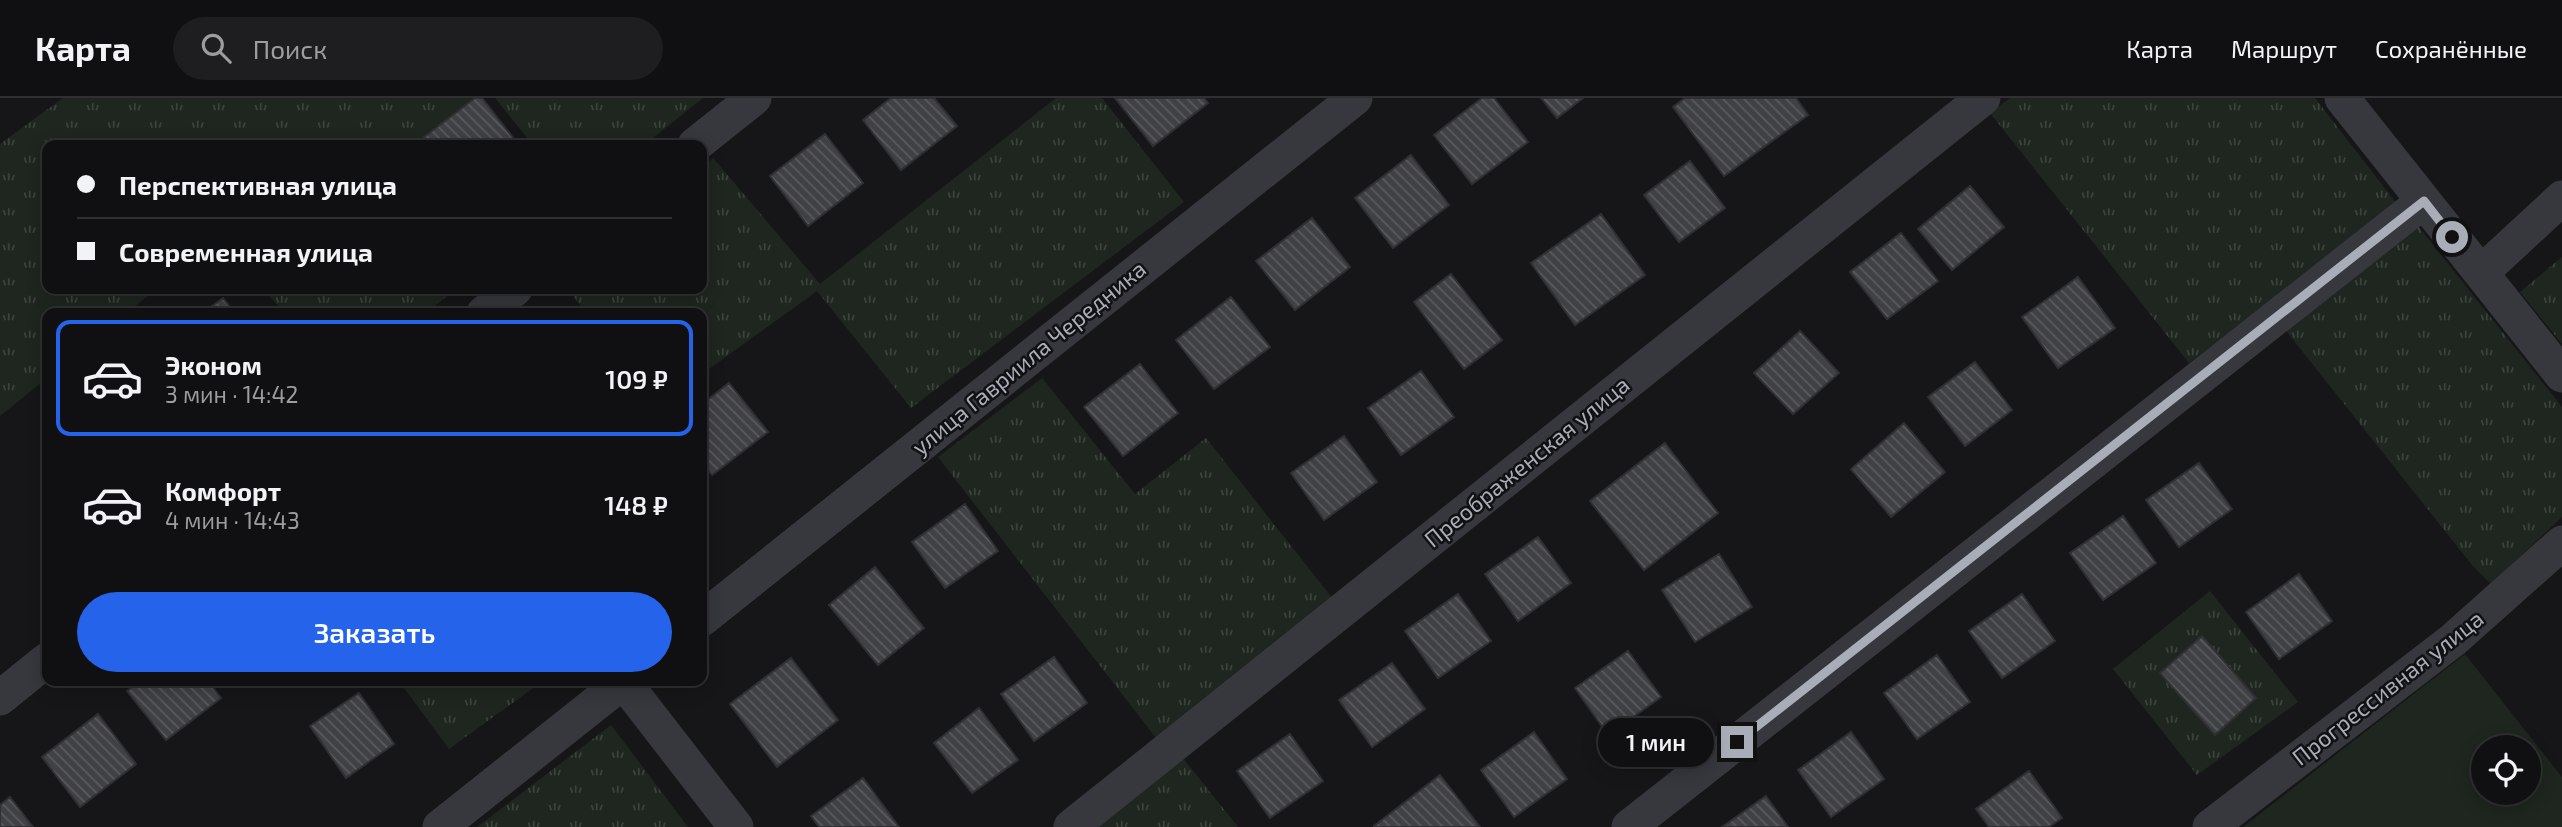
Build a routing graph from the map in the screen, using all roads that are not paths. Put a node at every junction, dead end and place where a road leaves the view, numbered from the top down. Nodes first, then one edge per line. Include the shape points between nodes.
1 (754, 98) edge
2 (1355, 98) edge
3 (1983, 98) edge
4 (2342, 98) edge
5 (701, 140) edge
6 (2562, 198) edge
7 (2424, 201) junction
8 (2481, 273) junction
9 (509, 294) edge
10 (490, 308) edge
11 (2562, 375) edge
12 (2562, 543) edge
13 (707, 615) edge
14 (42, 664) edge
15 (617, 686) edge
16 (627, 686) edge
17 (0, 698) edge
18 (440, 827) edge
19 (736, 827) edge
20 (1071, 827) edge
21 (1629, 827) edge
22 (2210, 827) edge

1 - 5 street
2 - 13 street, улица Гавриила Чередника
3 - 20 street, Преображенская улица
4 - 7 street
6 - 8 street
7 - 8 street
7 - 21 street
8 - 11 street
9 - 10 street
12 - 22 street, Прогрессивная улица via 2453,640
14 - 17 street
15 - 18 street
16 - 19 street

